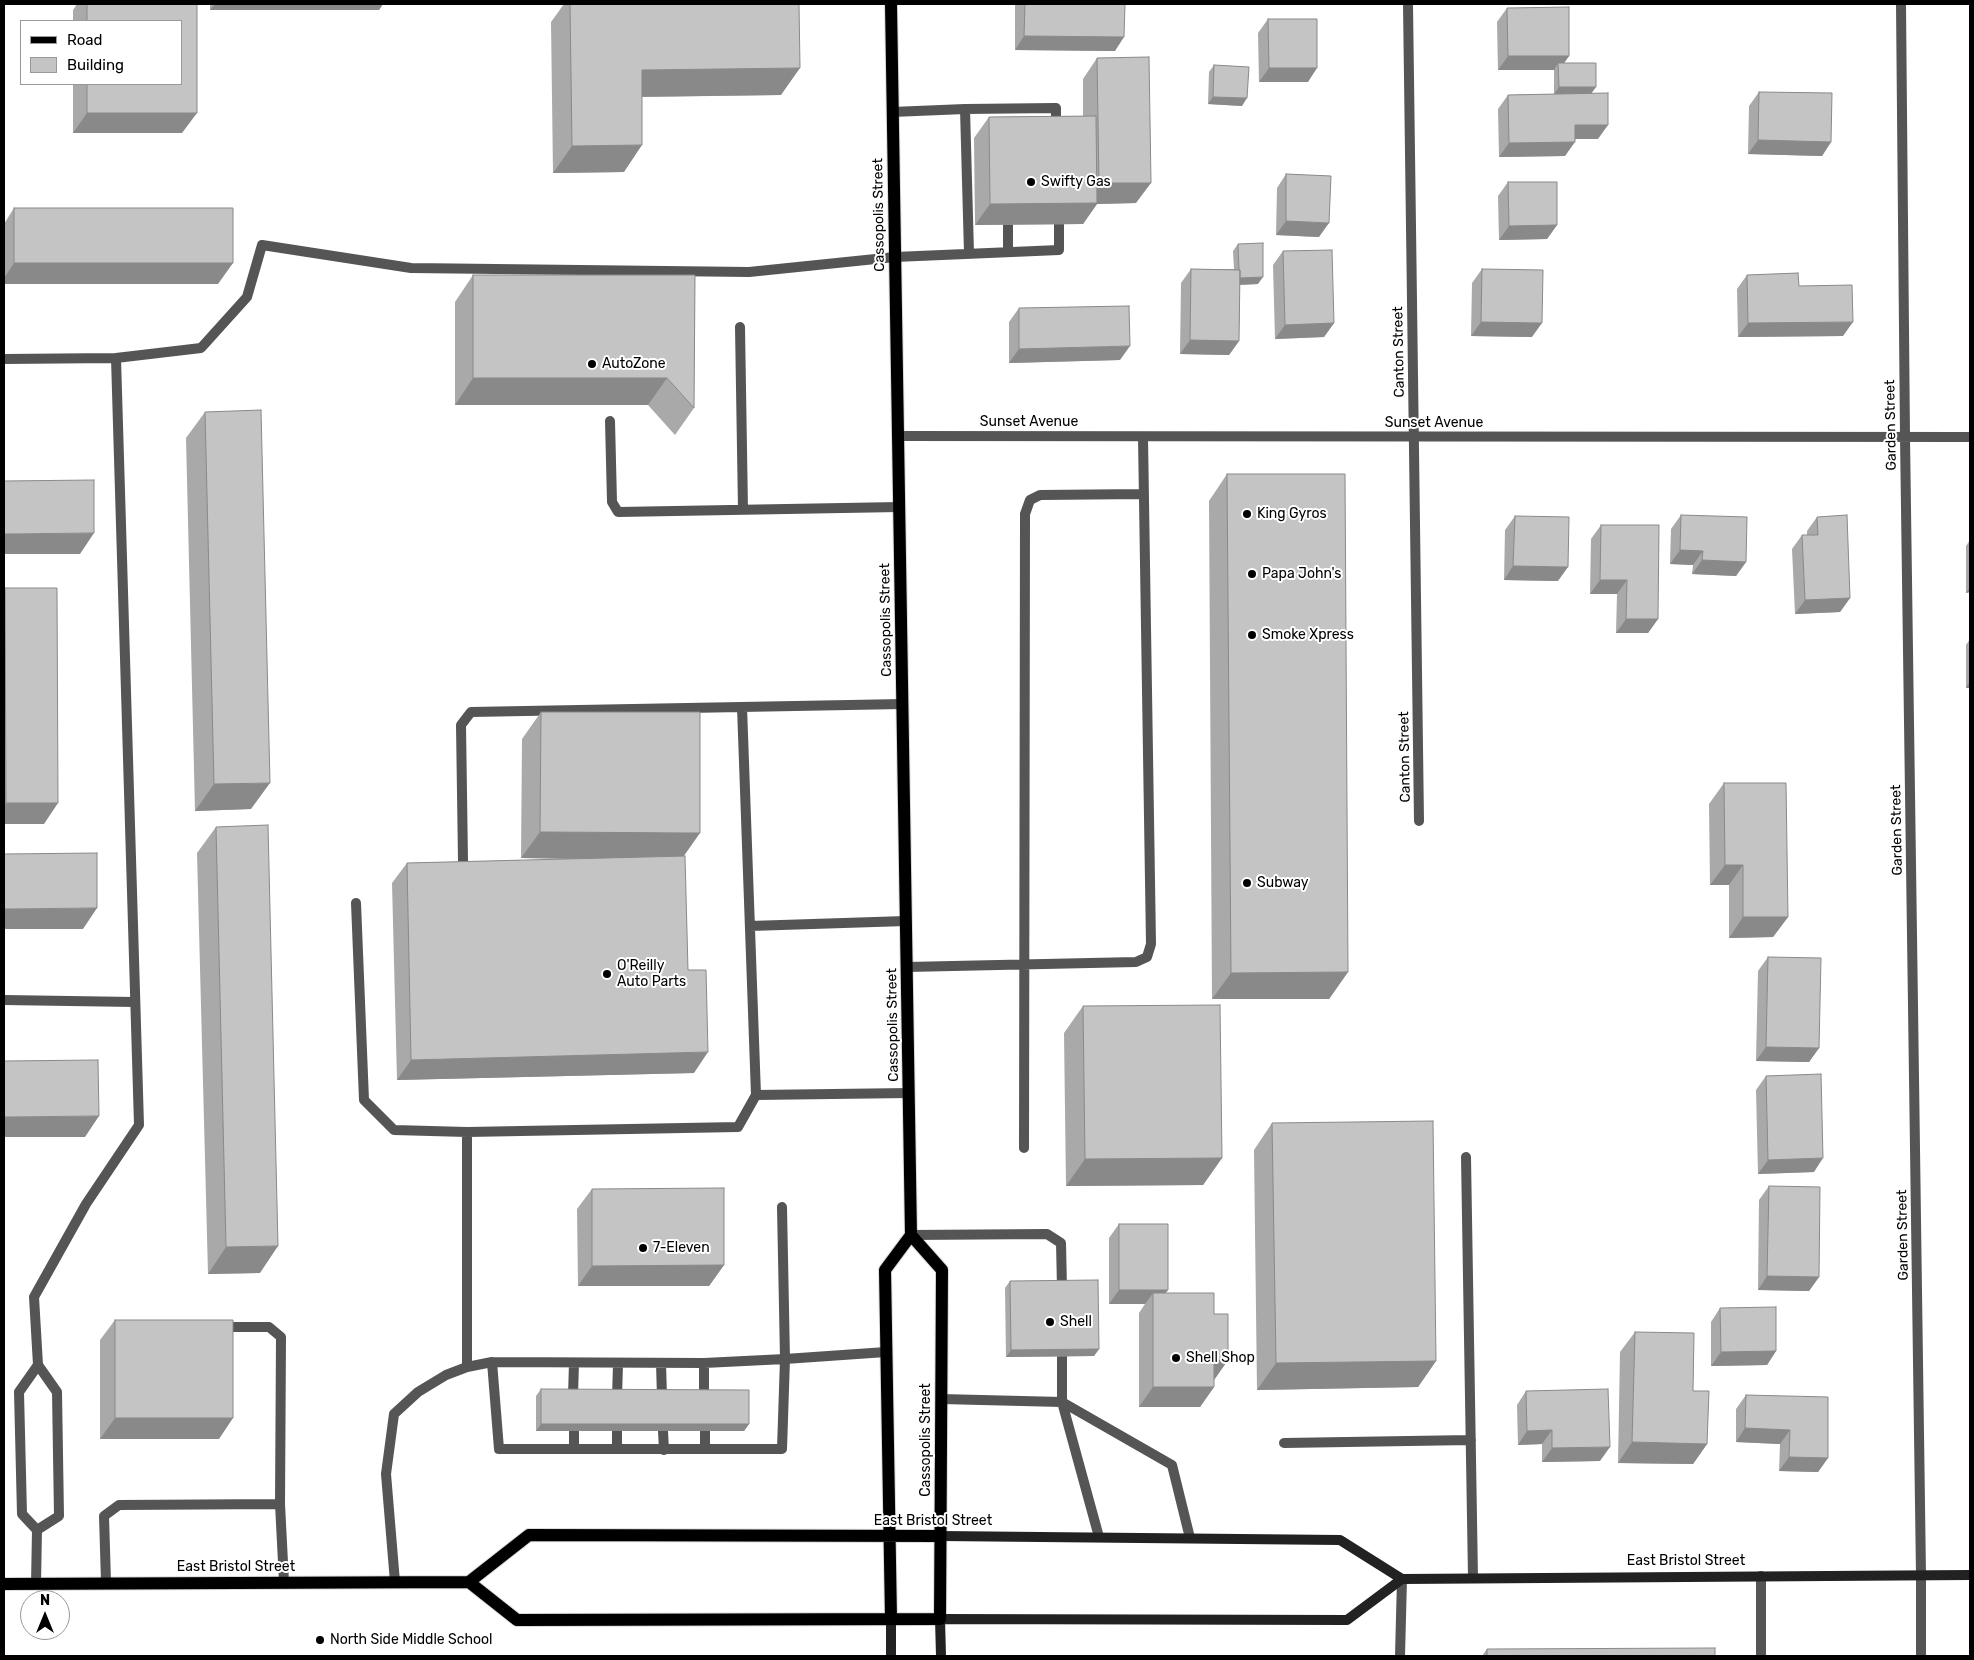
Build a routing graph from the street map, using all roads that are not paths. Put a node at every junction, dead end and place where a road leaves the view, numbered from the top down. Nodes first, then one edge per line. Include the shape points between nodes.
1 (891, 4) edge
2 (1408, 4) edge
3 (1901, 4) edge
4 (965, 109) junction
5 (892, 112) junction
6 (1055, 137) edge
7 (1059, 224) edge
8 (1008, 225) edge
9 (1008, 252) junction
10 (968, 254) junction
11 (895, 257) junction
12 (740, 327) dead end
13 (116, 358) junction
14 (4, 359) edge
15 (610, 422) dead end
16 (898, 436) junction
17 (1143, 436) junction
18 (1905, 436) junction
19 (1413, 437) junction
20 (1970, 437) edge
21 (1144, 494) junction
22 (900, 507) junction
23 (743, 510) junction
24 (903, 704) junction
25 (742, 707) junction
26 (1420, 821) dead end
27 (463, 861) edge
28 (356, 903) dead end
29 (906, 921) junction
30 (750, 926) junction
31 (1024, 964) junction
32 (907, 967) junction
33 (4, 1000) edge
34 (135, 1002) junction
35 (909, 1093) junction
36 (756, 1095) junction
37 (467, 1132) junction
38 (1024, 1148) dead end
39 (1466, 1157) dead end
40 (782, 1207) dead end
41 (911, 1235) junction
42 (1062, 1288) edge
43 (211, 1327) edge
44 (886, 1352) junction
45 (1062, 1356) edge
46 (785, 1359) junction
47 (492, 1362) junction
48 (574, 1363) junction
49 (661, 1363) junction
50 (704, 1363) junction
51 (618, 1364) junction
52 (38, 1365) junction
53 (467, 1367) junction
54 (574, 1396) edge
55 (617, 1397) edge
56 (662, 1397) edge
57 (704, 1397) edge
58 (941, 1399) junction
59 (1062, 1402) junction
60 (574, 1431) edge
61 (617, 1431) edge
62 (663, 1431) edge
63 (704, 1431) edge
64 (1471, 1440) junction
65 (1284, 1443) dead end
66 (574, 1448) junction
67 (617, 1448) junction
68 (704, 1449) junction
69 (664, 1450) junction
70 (280, 1504) junction
71 (37, 1530) junction
72 (889, 1535) junction
73 (940, 1536) junction
74 (1099, 1537) junction
75 (1190, 1538) junction
76 (1921, 1575) junction
77 (1970, 1575) edge
78 (1761, 1576) junction
79 (1402, 1578) junction
80 (1474, 1578) junction
81 (106, 1582) junction
82 (284, 1582) junction
83 (396, 1582) junction
84 (469, 1582) junction
85 (4, 1584) edge
86 (36, 1584) junction
87 (890, 1619) junction
88 (940, 1619) junction
89 (891, 1656) edge
90 (940, 1656) edge
91 (1400, 1656) edge
92 (1761, 1656) edge
93 (1920, 1656) edge

1 - 5 main road, Cassopolis Street
2 - 19 street, Canton Street
3 - 18 street, Garden Street
4 - 5 street
4 - 6 street via 1007,114 1056,108
4 - 10 street
5 - 11 main road, Cassopolis Street
7 - 9 street via 1059,250
8 - 9 street
9 - 10 street
10 - 11 street
11 - 13 street via 749,272 410,268 262,245 247,297 202,348
11 - 16 main road, Cassopolis Street
12 - 23 street
13 - 14 street
13 - 34 street
15 - 23 street via 612,502 618,512
16 - 17 street, Sunset Avenue
16 - 22 main road, Cassopolis Street
17 - 19 street, Sunset Avenue
17 - 21 street
18 - 19 street, Sunset Avenue
18 - 20 street, Sunset Avenue
18 - 76 street, Garden Street
19 - 26 street, Canton Street
21 - 31 street via 1040,495 1030,500 1025,514
21 - 31 street via 1151,944 1148,957 1136,962
22 - 23 street
22 - 24 main road, Cassopolis Street
24 - 25 street
24 - 29 main road, Cassopolis Street
25 - 27 street via 471,712 461,725
25 - 30 street
28 - 37 street via 364,1100 394,1130
29 - 30 street
29 - 32 main road, Cassopolis Street
30 - 36 street
31 - 32 street
31 - 38 street
32 - 35 main road, Cassopolis Street
33 - 34 street
34 - 52 street via 138,1125 86,1204 34,1297
35 - 36 street
35 - 41 main road, Cassopolis Street
36 - 37 street via 738,1127
37 - 53 street
39 - 64 street
40 - 46 street
41 - 42 street via 1047,1234 1061,1242
41 - 44 main road via 885,1270
41 - 58 main road, Cassopolis Street via 942,1270
43 - 70 street via 269,1327 281,1337
44 - 46 street
44 - 72 main road
45 - 59 street
46 - 50 street
46 - 68 street via 782,1449
47 - 48 street
47 - 53 street
47 - 66 street via 499,1449
48 - 51 street
48 - 54 street
49 - 50 street
49 - 51 street
49 - 56 street
50 - 57 street
51 - 55 street
52 - 71 street via 19,1392 22,1514
52 - 71 street via 57,1392 59,1516
53 - 83 street via 418,1392 394,1414 386,1474
58 - 59 street
58 - 73 main road, Cassopolis Street
59 - 74 street
59 - 75 street via 1172,1465
60 - 66 street
61 - 67 street
62 - 69 street
63 - 68 street
64 - 65 street
64 - 80 street
66 - 67 street
67 - 69 street
68 - 69 street
70 - 81 street via 119,1505 104,1516
70 - 82 street
71 - 86 street
72 - 73 main road, East Bristol Street
72 - 84 main road, East Bristol Street via 529,1535
72 - 87 main road
73 - 74 main road, East Bristol Street
73 - 88 main road, Cassopolis Street
74 - 75 main road, East Bristol Street
75 - 79 main road, East Bristol Street via 1340,1540
76 - 77 main road, East Bristol Street
76 - 78 main road, East Bristol Street
76 - 93 street, Garden Street
78 - 80 main road, East Bristol Street
78 - 92 street
79 - 80 main road, East Bristol Street
79 - 88 main road via 1347,1620
79 - 91 street
81 - 82 main road, East Bristol Street
81 - 86 main road, East Bristol Street
82 - 83 main road, East Bristol Street
83 - 84 main road, East Bristol Street
84 - 87 main road via 517,1620
85 - 86 main road, East Bristol Street
87 - 88 main road
87 - 89 main road
88 - 90 main road, Cassopolis Street

